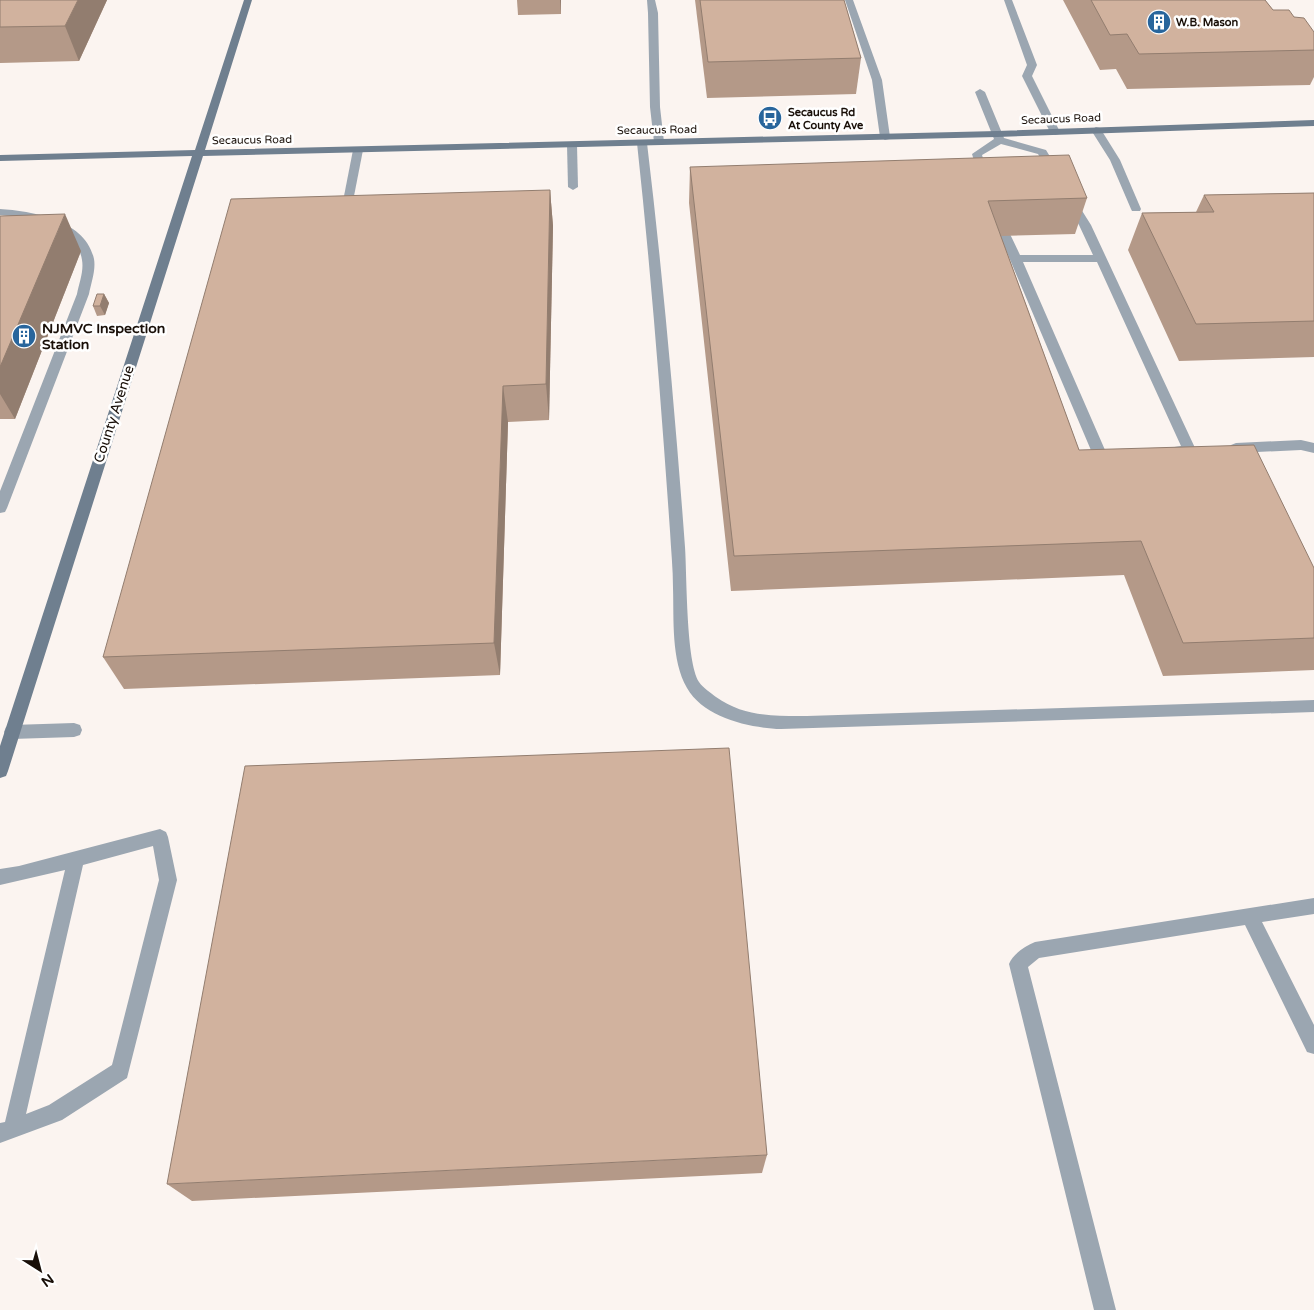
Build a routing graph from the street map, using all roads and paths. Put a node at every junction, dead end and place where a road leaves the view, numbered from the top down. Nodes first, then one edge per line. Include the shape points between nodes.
1 (248, 0) edge
2 (651, 0) edge
3 (849, 0) edge
4 (1008, 0) edge
5 (980, 92) dead end
6 (1314, 123) edge
7 (1096, 130) junction
8 (1055, 132) junction
9 (885, 137) junction
10 (998, 137) junction
11 (659, 142) junction
12 (642, 143) junction
13 (572, 145) junction
14 (358, 150) junction
15 (198, 154) junction
16 (0, 158) edge
17 (986, 186) edge
18 (573, 187) dead end
19 (349, 196) edge
20 (1136, 209) dead end
21 (0, 212) edge
22 (15, 212) junction
23 (55, 224) junction
24 (8, 226) edge
25 (1006, 236) dead end
26 (55, 242) edge
27 (1016, 258) junction
28 (1101, 259) junction
29 (1227, 448) edge
30 (1314, 448) edge
31 (1160, 452) edge
32 (1120, 454) edge
33 (0, 508) edge
34 (1314, 706) edge
35 (74, 730) dead end
36 (12, 732) junction
37 (0, 771) edge
38 (76, 858) junction
39 (0, 877) edge
40 (1314, 906) edge
41 (1249, 916) junction
42 (1314, 1045) edge
43 (7, 1131) edge
44 (1105, 1310) edge

1 - 15 main road, County Avenue
2 - 11 lane
3 - 9 lane via 877,80
4 - 8 lane via 1032,65 1027,76
5 - 10 lane
6 - 7 main road, Secaucus Road
7 - 8 main road, Secaucus Road
7 - 20 lane via 1114,160
8 - 10 main road, Secaucus Road
9 - 10 main road, Secaucus Road
9 - 11 main road, Secaucus Road
10 - 17 lane via 978,154
10 - 28 lane via 1042,152
11 - 12 main road, Secaucus Road
12 - 13 main road, Secaucus Road
12 - 34 lane via 659,298 685,662 693,685 705,698 728,713 749,721 807,722
13 - 14 main road, Secaucus Road
13 - 18 lane
14 - 15 main road, Secaucus Road
14 - 19 lane
15 - 16 main road, Secaucus Road
15 - 36 main road, County Avenue
21 - 22 lane
22 - 23 lane via 35,221
22 - 24 lane
23 - 26 lane
23 - 33 lane via 80,240 88,258 83,294
25 - 27 lane
27 - 28 lane
27 - 32 lane via 1100,455
28 - 31 lane via 1194,450
29 - 30 lane via 1301,445
35 - 36 lane
36 - 37 main road, County Avenue
38 - 39 lane
38 - 43 lane
38 - 43 lane via 160,837 168,880 120,1070 55,1114
40 - 41 lane
41 - 42 lane
41 - 44 lane via 1035,950 1018,964

